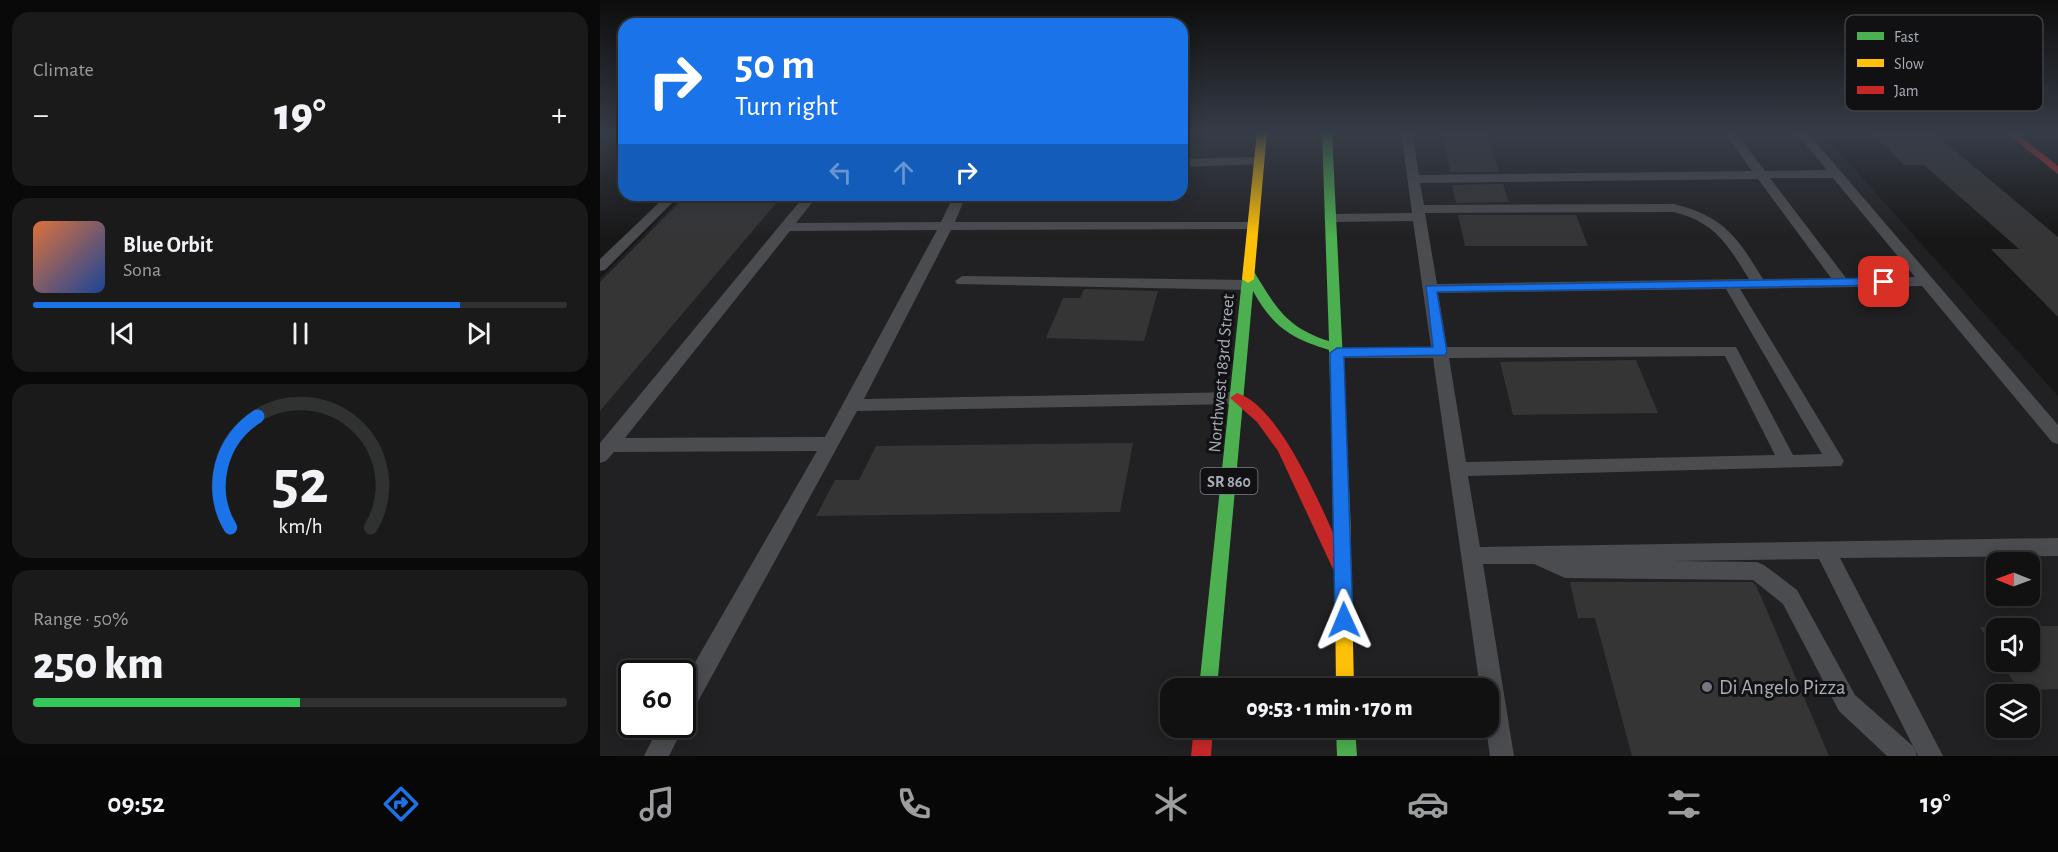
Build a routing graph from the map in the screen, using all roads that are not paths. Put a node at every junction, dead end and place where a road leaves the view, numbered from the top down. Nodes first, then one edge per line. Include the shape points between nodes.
1 (1258, 167) edge
2 (1329, 167) edge
3 (1411, 167) edge
4 (1756, 167) edge
5 (1831, 167) edge
6 (1837, 174) junction
7 (1762, 175) junction
8 (1413, 179) junction
9 (668, 201) edge
10 (807, 201) edge
11 (957, 201) edge
12 (1418, 213) junction
13 (1331, 218) junction
14 (1253, 225) junction
15 (785, 227) junction
16 (946, 227) junction
17 (600, 267) edge
18 (1248, 279) junction
19 (962, 281) dead end
20 (1927, 281) junction
21 (1842, 282) junction
22 (1730, 284) junction
23 (1759, 284) junction
24 (1430, 289) junction
25 (1336, 350) junction
26 (1440, 352) junction
27 (1237, 398) junction
28 (852, 405) junction
29 (2058, 437) edge
30 (830, 444) junction
31 (604, 451) edge
32 (1788, 462) junction
33 (1458, 469) junction
34 (2058, 547) edge
35 (1825, 550) junction
36 (1536, 555) junction
37 (1471, 556) junction
38 (1344, 574) junction
39 (1209, 678) edge
40 (1346, 678) edge
41 (696, 683) edge
42 (666, 738) edge
43 (1203, 738) edge
44 (1346, 738) edge
45 (656, 756) edge
46 (1202, 756) edge
47 (1347, 756) edge
48 (1503, 756) edge
49 (1905, 756) edge
50 (1931, 756) edge

1 - 14 main road, Northwest 183rd Street / SR 860
2 - 13 main road
3 - 8 lane
4 - 7 lane
5 - 6 lane
6 - 7 lane
6 - 20 lane
7 - 8 lane
7 - 21 lane
8 - 12 lane
9 - 17 lane
10 - 15 lane
11 - 16 lane
12 - 13 lane
12 - 23 lane via 1674,208 1701,214 1724,229
12 - 24 lane
13 - 25 main road
14 - 16 lane
14 - 18 main road, Northwest 183rd Street / SR 860
15 - 16 lane
15 - 31 lane
16 - 28 lane
18 - 19 lane
18 - 25 main road via 1275,322 1299,339
18 - 27 main road, Northwest 183rd Street / SR 860
20 - 21 lane
20 - 29 lane
21 - 23 lane
22 - 23 lane
22 - 24 lane
22 - 32 lane via 1835,461
24 - 26 lane
25 - 26 lane
25 - 38 main road
26 - 32 lane via 1730,351
26 - 33 lane
27 - 28 lane
27 - 38 main road via 1262,418 1284,448
27 - 39 main road, Northwest 183rd Street / SR 860
28 - 30 lane
30 - 31 lane
30 - 41 lane
32 - 33 lane
33 - 37 lane
34 - 35 lane
35 - 36 lane
35 - 50 lane
36 - 37 lane
36 - 49 lane via 1565,569 1757,570 1790,597 1847,704
37 - 48 lane
38 - 40 main road
42 - 45 lane
43 - 46 main road
44 - 47 main road

